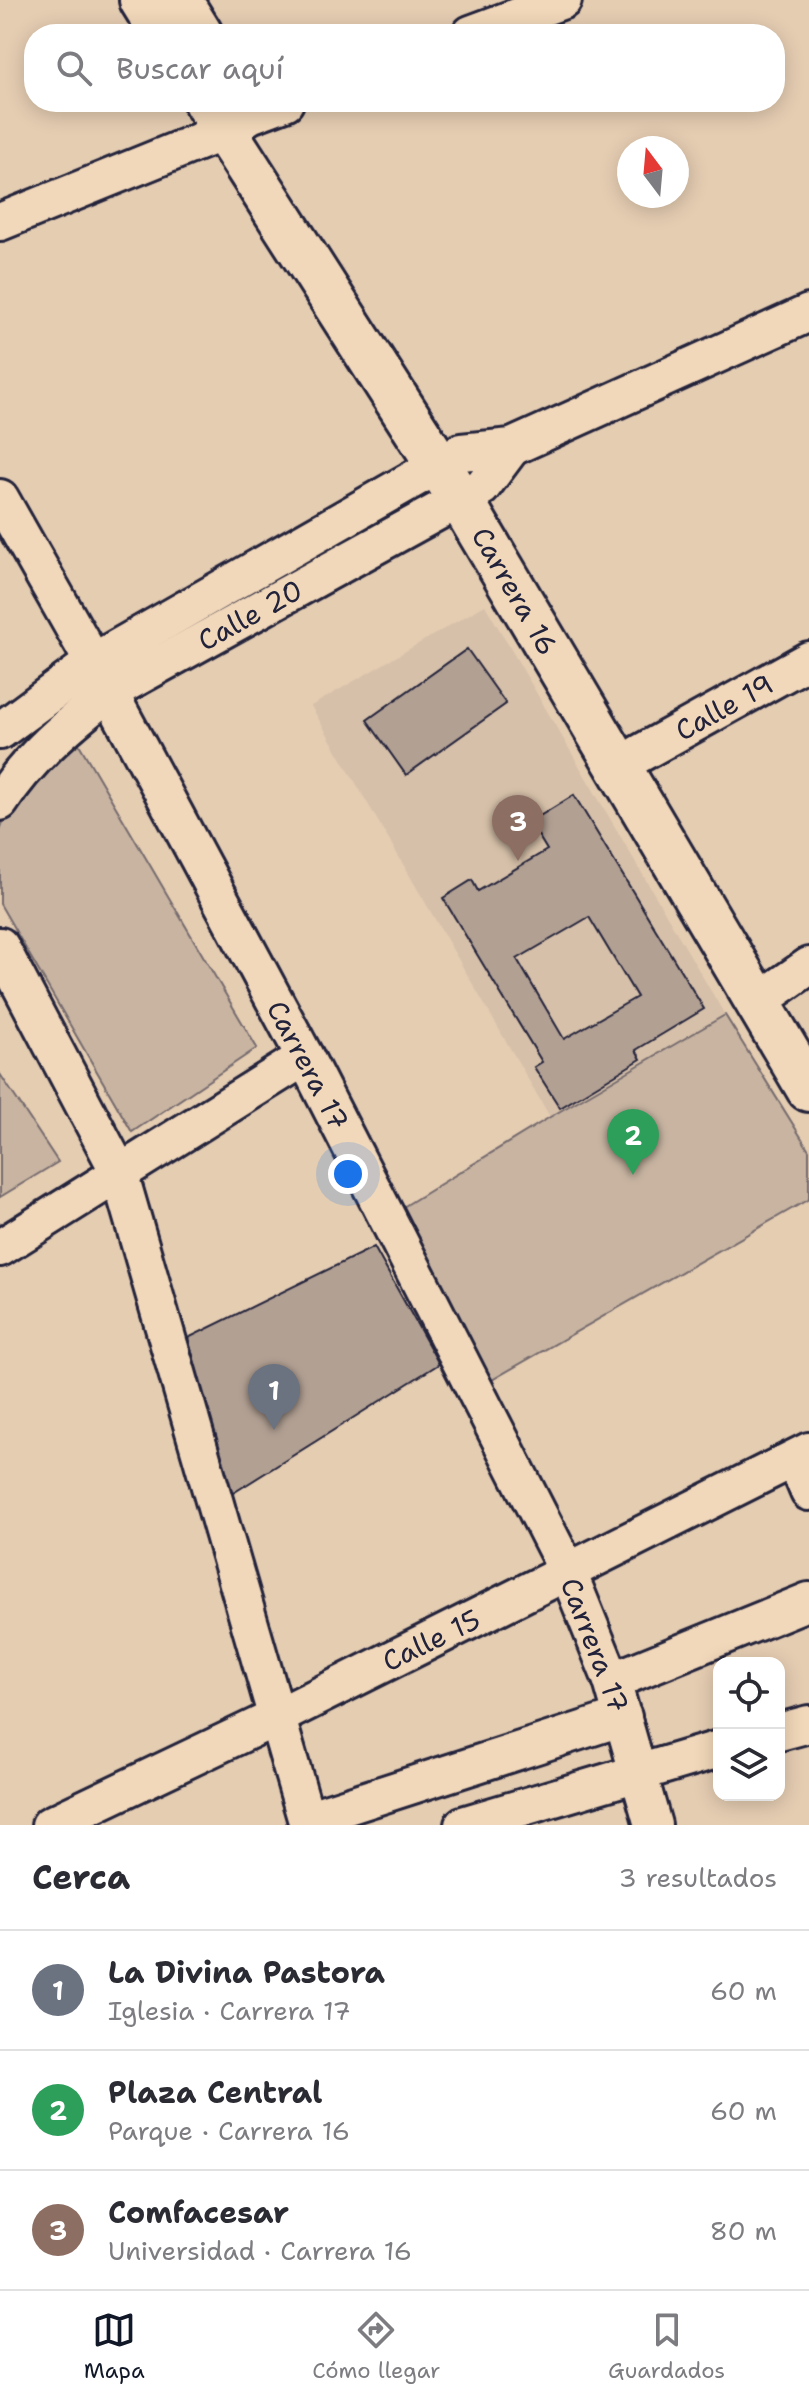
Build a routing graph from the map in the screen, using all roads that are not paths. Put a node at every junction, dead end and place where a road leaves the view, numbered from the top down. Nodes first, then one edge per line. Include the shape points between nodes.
1 (142, 0) edge
2 (179, 0) edge
3 (563, 0) edge
4 (157, 24) edge
5 (194, 24) edge
6 (498, 24) edge
7 (237, 112) edge
8 (242, 112) edge
9 (0, 222) edge
10 (809, 313) edge
11 (460, 476) junction
12 (0, 498) edge
13 (809, 660) edge
14 (100, 677) junction
15 (0, 731) edge
16 (639, 754) junction
17 (0, 802) edge
18 (0, 946) edge
19 (782, 984) edge
20 (809, 1038) edge
21 (305, 1057) junction
22 (809, 1089) edge
23 (119, 1172) junction
24 (0, 1248) edge
25 (802, 1455) edge
26 (809, 1492) edge
27 (568, 1572) junction
28 (809, 1601) edge
29 (612, 1681) junction
30 (277, 1717) junction
31 (623, 1717) junction
32 (809, 1724) edge
33 (785, 1730) edge
34 (713, 1751) edge
35 (638, 1771) junction
36 (308, 1822) edge
37 (50, 1825) edge
38 (463, 1825) edge
39 (653, 1825) edge

1 - 4 main road
2 - 5 main road
3 - 6 street
7 - 9 street
8 - 11 main road, Carrera 16
10 - 11 street, Calle 20 via 512,447
11 - 14 street, Calle 20
11 - 16 main road, Carrera 16
11 - 19 main road, Carrera 16 via 711,926
12 - 14 street, Carrera 17
13 - 16 street, Calle 19
14 - 15 street, Calle 20
14 - 17 street, Calle 20 via 68,725
14 - 21 street, Carrera 17
16 - 19 main road, Carrera 16
18 - 23 street
19 - 20 main road, Carrera 16
19 - 22 main road, Carrera 16
21 - 23 street
21 - 27 street, Carrera 17
23 - 24 street
23 - 30 street
25 - 26 street
25 - 27 street, Calle 15
27 - 29 street, Carrera 17
27 - 30 street, Calle 15
28 - 29 street
29 - 31 street, Carrera 17
30 - 36 street
30 - 37 street, Calle 15
31 - 35 street, Carrera 17
31 - 36 street
32 - 33 street
34 - 35 street
35 - 38 street
35 - 39 street, Carrera 17

